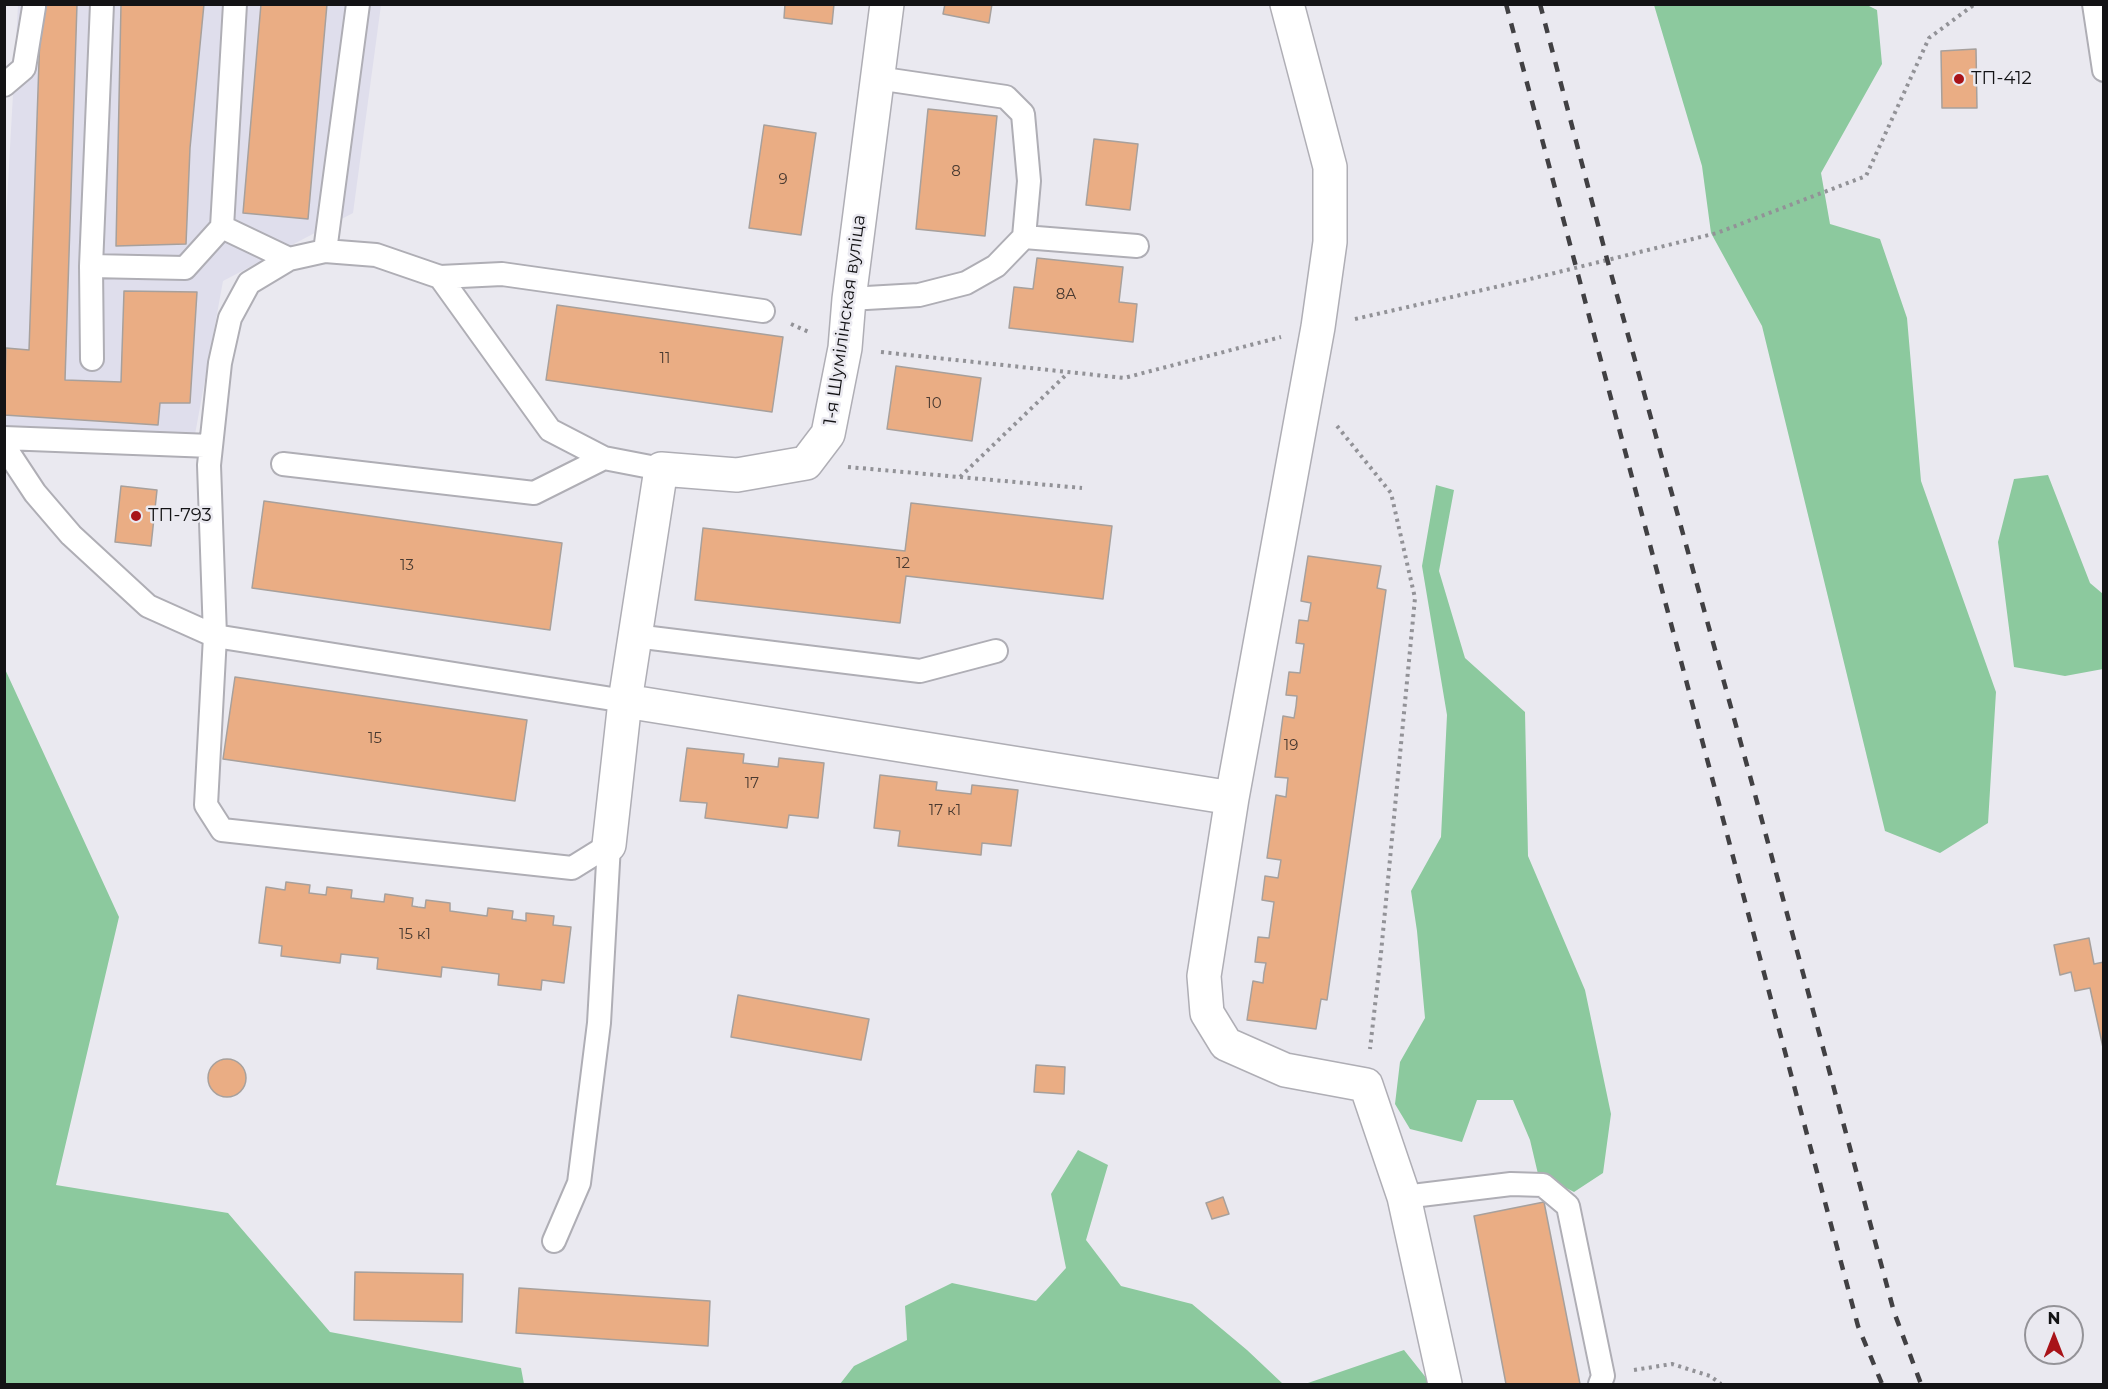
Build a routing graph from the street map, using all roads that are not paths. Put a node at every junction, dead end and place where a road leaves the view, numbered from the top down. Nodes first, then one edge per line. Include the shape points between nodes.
1 (102, 4) edge
2 (235, 4) edge
3 (358, 4) edge
4 (887, 4) edge
5 (1287, 4) edge
6 (2094, 4) edge
7 (34, 7) dead end
8 (2103, 70) edge
9 (877, 78) junction
10 (4, 85) edge
11 (222, 227) junction
12 (1024, 237) junction
13 (1137, 246) dead end
14 (325, 251) junction
15 (289, 259) junction
16 (91, 266) junction
17 (440, 277) junction
18 (849, 299) junction
19 (763, 311) road end
20 (92, 360) dead end
21 (4, 438) edge
22 (4, 446) edge
23 (211, 446) junction
24 (604, 458) junction
25 (283, 464) dead end
26 (661, 469) junction
27 (215, 636) junction
28 (635, 636) junction
29 (996, 651) dead end
30 (625, 701) junction
31 (1232, 798) junction
32 (609, 845) junction
33 (1404, 1197) junction
34 (554, 1241) dead end
35 (1602, 1380) edge
36 (1445, 1384) edge

1 - 16 lane
2 - 11 lane
3 - 14 lane
4 - 9 street, 1-я Шумілінская вуліца
5 - 31 street via 1330,167 1330,242
6 - 8 lane
7 - 10 lane via 24,68
9 - 12 lane via 1006,97 1023,114 1029,181
9 - 18 street, 1-я Шумілінская вуліца
11 - 15 lane
11 - 16 lane via 185,268
12 - 13 lane
12 - 18 lane via 996,266 966,283 919,295
14 - 15 lane
14 - 17 lane via 376,255
15 - 23 lane via 249,283 231,318 220,363
16 - 20 lane
17 - 19 lane via 502,274
17 - 24 lane via 550,430
18 - 26 street, 1-я Шумілінская вуліца via 828,434 806,463 737,475
21 - 23 lane
22 - 27 lane via 35,493 71,535 148,606
23 - 27 lane
24 - 25 lane via 534,493
24 - 26 lane
26 - 28 street
27 - 30 lane
27 - 32 lane via 206,805 222,830 572,868
28 - 29 lane via 920,672
28 - 30 street
30 - 31 street
30 - 32 street
31 - 33 street via 1204,976 1207,1013 1226,1044 1285,1070 1366,1085
32 - 34 lane via 599,1023 579,1183
33 - 35 lane via 1511,1184 1543,1185 1568,1206
33 - 36 street

